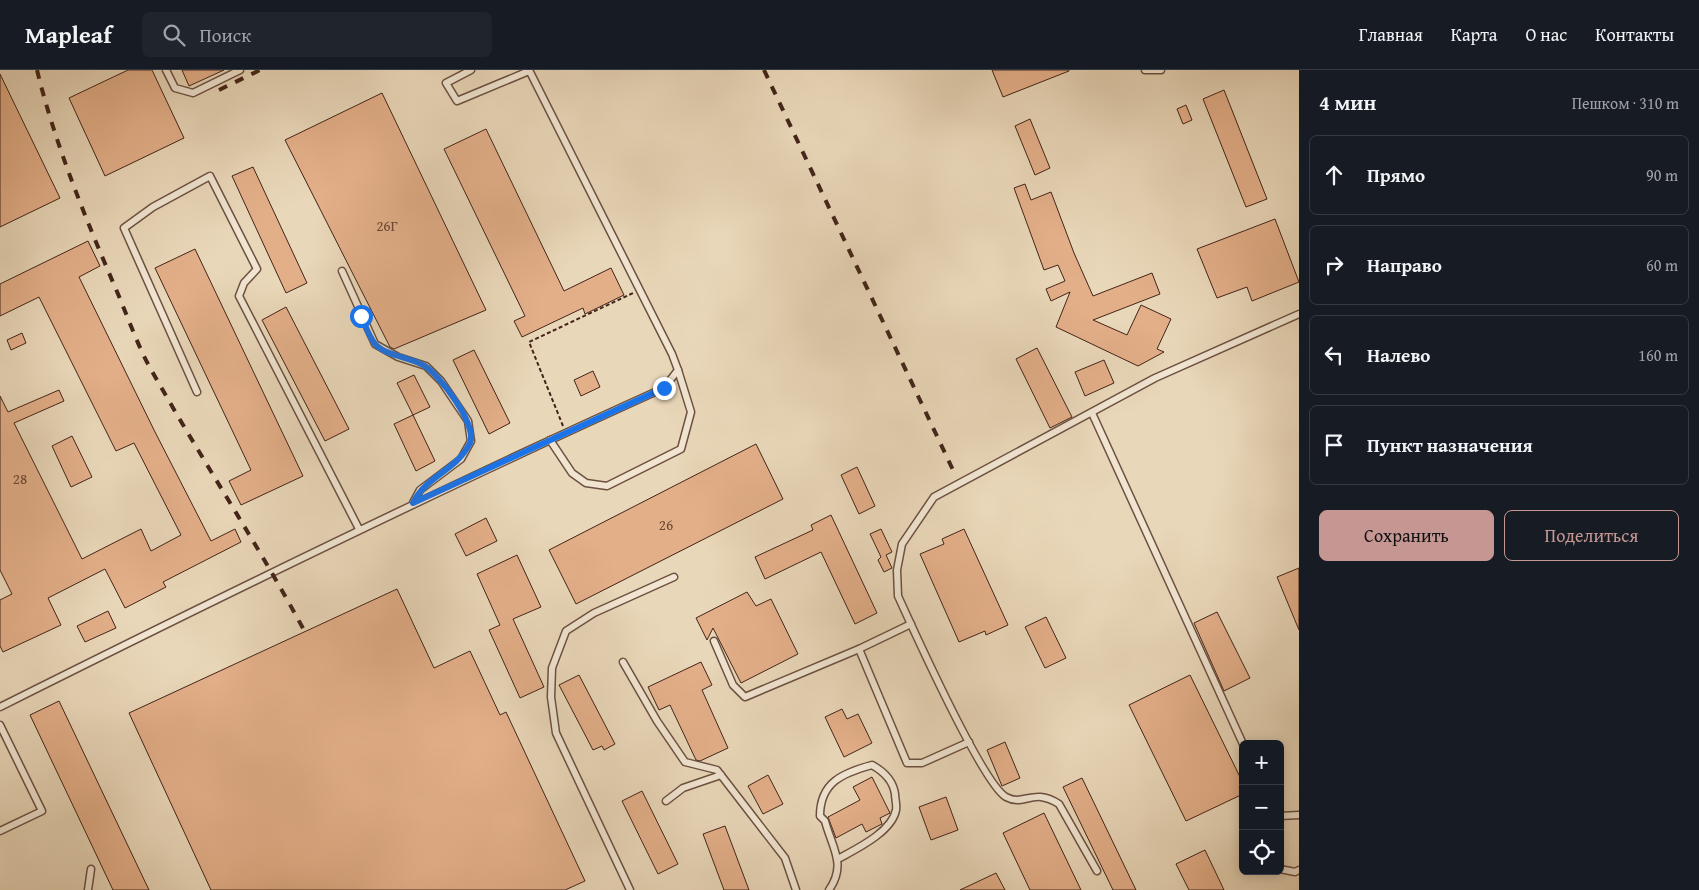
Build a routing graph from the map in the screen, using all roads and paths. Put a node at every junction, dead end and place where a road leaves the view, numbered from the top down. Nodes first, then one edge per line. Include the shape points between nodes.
1 (166, 70) edge
2 (240, 70) edge
3 (471, 70) edge
4 (1145, 70) edge
5 (1160, 70) edge
6 (529, 71) edge
7 (342, 271) dead end
8 (640, 290) junction
9 (1299, 314) edge
10 (678, 370) junction
11 (197, 392) dead end
12 (1092, 413) junction
13 (565, 432) junction
14 (550, 440) junction
15 (413, 503) junction
16 (359, 529) junction
17 (674, 577) dead end
18 (911, 624) junction
19 (714, 641) dead end
20 (859, 649) junction
21 (623, 662) dead end
22 (0, 707) edge
23 (0, 725) edge
24 (1241, 740) edge
25 (969, 742) junction
26 (721, 775) junction
27 (666, 801) dead end
28 (1299, 815) edge
29 (1284, 816) edge
30 (0, 831) edge
31 (838, 859) junction
32 (91, 869) dead end
33 (1284, 870) edge
34 (1299, 870) edge
35 (1096, 871) dead end
36 (88, 890) edge
37 (630, 890) edge
38 (796, 890) edge
39 (828, 890) edge

1 - 2 lane via 175,88 194,93
3 - 6 lane via 446,83 457,101
4 - 5 lane
6 - 8 lane
7 - 15 lane via 375,344 426,366 441,381 468,421 471,441 461,459 420,490
8 - 10 lane
8 - 13 path via 529,342
9 - 12 lane via 1155,378
10 - 13 lane via 664,388
10 - 14 lane via 691,412 682,449 607,486 586,483 572,473
11 - 16 lane via 124,228 153,207 210,176 257,269 244,282 238,296
12 - 18 lane via 934,497 902,544 896,570 898,596
12 - 24 lane
13 - 14 lane
14 - 15 lane
15 - 16 lane
16 - 22 lane
17 - 37 lane via 594,613 566,632 552,668 551,697 556,733
18 - 20 lane
18 - 25 lane
19 - 20 lane via 733,685 745,697
20 - 25 lane via 907,763 922,763
21 - 26 lane via 657,722 685,762 717,770
23 - 30 lane via 42,811
25 - 35 lane via 997,790 1006,797 1017,801 1034,796 1049,797 1060,804
26 - 27 lane via 683,788
26 - 38 lane via 784,858
28 - 29 lane
31 - 31 lane via 825,821 820,816 820,802 834,781 848,771 872,764 885,772 894,790 896,810 885,829 864,846
31 - 39 lane via 836,880
32 - 36 lane
33 - 34 lane

